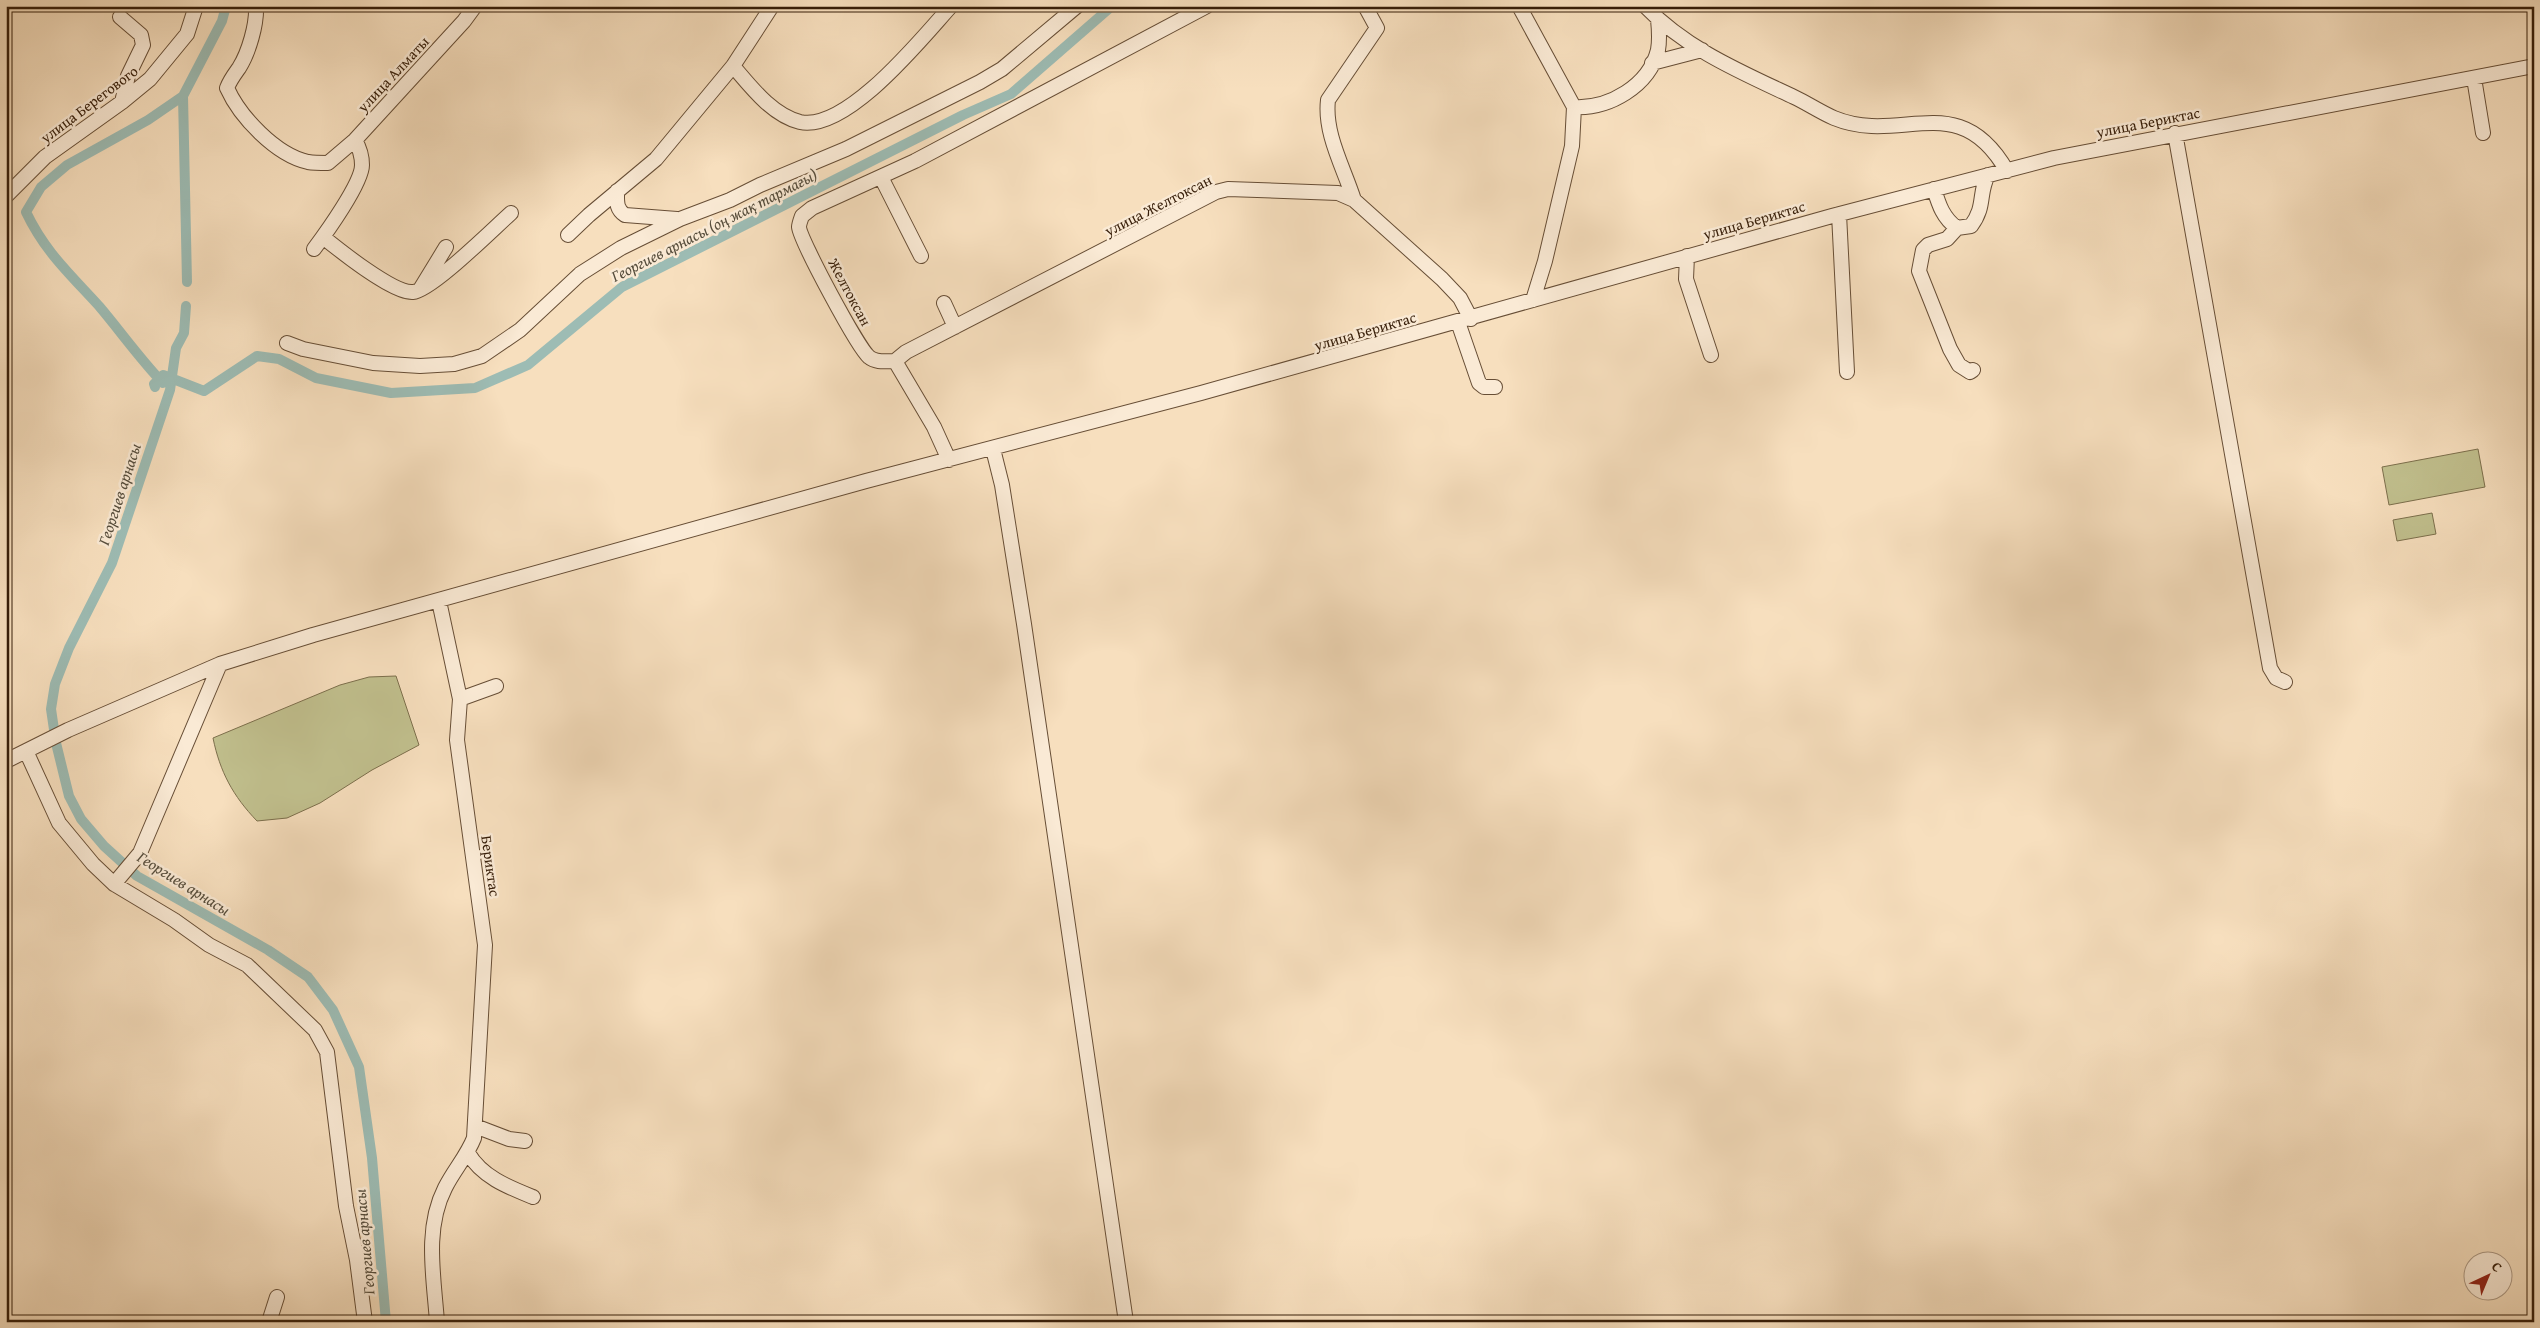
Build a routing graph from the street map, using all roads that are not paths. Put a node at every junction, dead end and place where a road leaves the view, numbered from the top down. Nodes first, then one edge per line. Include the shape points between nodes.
1 (196, 6) edge
2 (256, 6) edge
3 (475, 6) edge
4 (772, 6) edge
5 (951, 6) edge
6 (1077, 6) edge
7 (1207, 6) edge
8 (1365, 6) edge
9 (1519, 6) edge
10 (1645, 6) edge
11 (120, 17) dead end
12 (1658, 18) junction
13 (1702, 50) junction
14 (1652, 63) junction
15 (733, 66) junction
16 (2534, 66) edge
17 (2474, 78) junction
18 (122, 102) junction
19 (1574, 106) junction
20 (2483, 133) dead end
21 (2175, 134) junction
22 (355, 140) junction
23 (2007, 171) junction
24 (1988, 175) junction
25 (881, 177) junction
26 (1934, 189) junction
27 (617, 191) junction
28 (6, 196) edge
29 (1354, 200) junction
30 (510, 213) dead end
31 (1839, 214) junction
32 (680, 219) junction
33 (1957, 228) junction
34 (568, 235) dead end
35 (324, 237) junction
36 (446, 247) dead end
37 (314, 249) dead end
38 (921, 256) dead end
39 (1687, 256) junction
40 (417, 291) junction
41 (1533, 300) junction
42 (944, 303) dead end
43 (1464, 320) junction
44 (955, 327) junction
45 (287, 343) dead end
46 (1711, 355) dead end
47 (895, 361) junction
48 (1974, 370) dead end
49 (1847, 372) dead end
50 (1494, 387) dead end
51 (994, 449) junction
52 (948, 460) junction
53 (439, 601) junction
54 (220, 664) junction
55 (2285, 682) dead end
56 (496, 686) dead end
57 (460, 699) junction
58 (31, 749) junction
59 (6, 761) edge
60 (115, 883) junction
61 (474, 1132) junction
62 (525, 1141) dead end
63 (468, 1153) junction
64 (533, 1197) dead end
65 (277, 1297) dead end
66 (269, 1322) edge
67 (365, 1322) edge
68 (437, 1322) edge
69 (1126, 1322) edge

1 - 18 street, улица Берегового via 187,34 150,79
2 - 22 street, улица Алматы via 249,43 227,88 238,109 286,153 307,162 328,164
3 - 22 street, улица Алматы
4 - 15 street
5 - 15 street via 878,83 842,113 824,121 800,122 779,112
6 - 32 street via 1002,68 980,82 846,150
7 - 25 street
8 - 29 street via 1377,28 1328,100 1327,110 1328,127
9 - 19 street
10 - 12 street
11 - 18 street via 141,35 143,45 128,76
12 - 13 street via 1676,35
12 - 14 street via 1659,36
13 - 14 street
13 - 23 street via 1834,118 1863,125 1941,122 1960,126 1991,148
14 - 19 street via 1623,95 1603,104
15 - 27 street via 656,158
16 - 17 street, улица Бериктас
17 - 20 street
17 - 21 street, улица Бериктас
18 - 28 street, улица Берегового via 45,157
19 - 41 street via 1572,146
21 - 23 street, улица Бериктас via 2054,158
21 - 55 street via 2270,668 2276,678
22 - 35 street via 362,166
23 - 24 street, улица Бериктас
24 - 26 street, улица Бериктас
24 - 33 street via 1979,216 1972,226
25 - 38 street
25 - 47 street, Желтоксан via 812,208 802,216 799,227 828,291 868,356 878,362
26 - 31 street, улица Бериктас
26 - 33 street via 1948,221
27 - 32 street via 616,203 625,216
27 - 34 street
29 - 43 street, улица Желтоксан via 1460,298
29 - 44 street, улица Желтоксан via 1338,193 1240,189 1216,192
30 - 40 street via 461,259
31 - 39 street, улица Бериктас
31 - 49 street
32 - 45 street via 640,237 580,274 520,330 482,356 454,364 373,363
33 - 48 street via 1946,238 1922,250 1919,271 1950,349 1959,365 1970,372
35 - 37 street
35 - 40 street via 374,274 405,291
36 - 40 street
39 - 41 street, улица Бериктас
39 - 46 street via 1686,279
41 - 43 street, улица Бериктас
42 - 44 street
43 - 50 street, улица Желтоксан via 1479,383 1484,387
43 - 51 street, улица Бериктас
44 - 47 street, улица Желтоксан
47 - 52 street via 934,427
51 - 52 street, улица Бериктас
51 - 69 street via 1022,615
52 - 53 street, улица Бериктас
53 - 54 street, улица Бериктас via 322,632
53 - 57 street, Бериктас
54 - 58 street, улица Бериктас
54 - 60 street via 140,853
56 - 57 street
57 - 61 street, Бериктас via 457,740 485,945
58 - 59 street, улица Бериктас
58 - 60 street via 59,823 93,864
60 - 67 street via 209,945 246,965 315,1030 327,1052 346,1206
61 - 62 street
61 - 63 street, Бериктас
63 - 64 street via 475,1164 499,1183
63 - 68 street, Бериктас via 446,1187 433,1225
65 - 66 street

